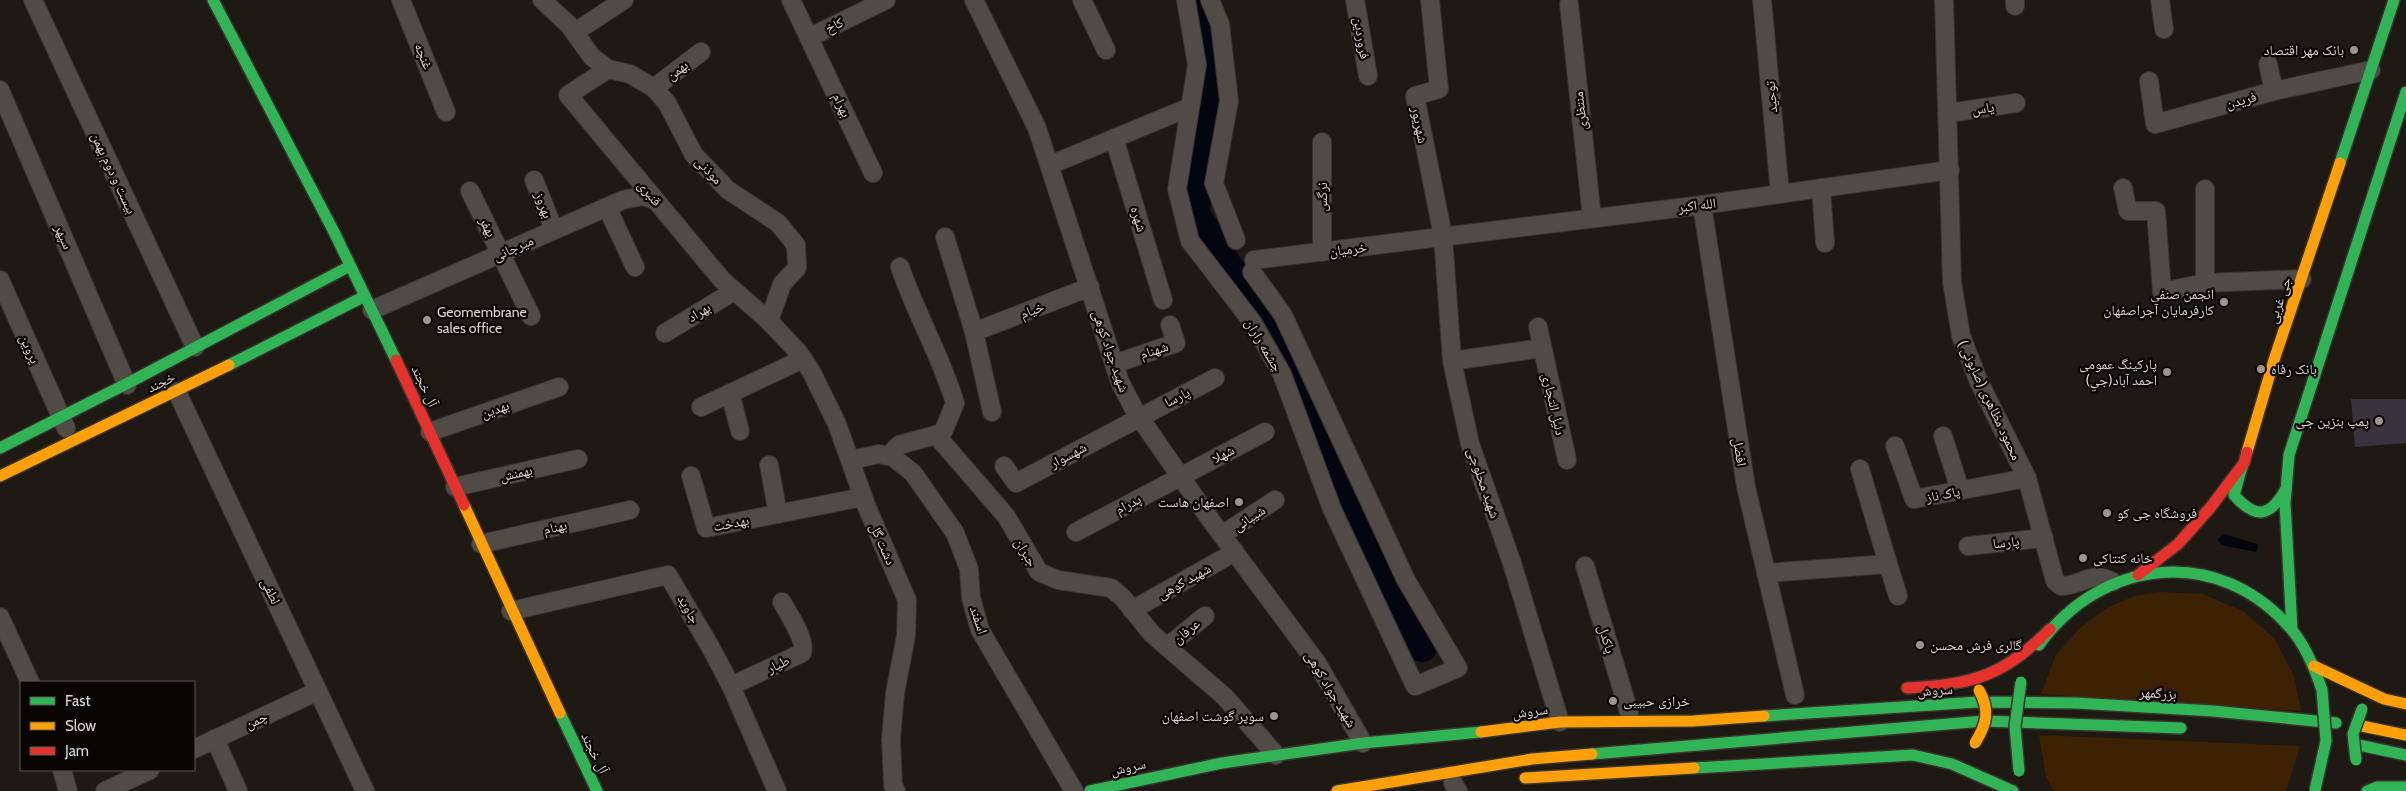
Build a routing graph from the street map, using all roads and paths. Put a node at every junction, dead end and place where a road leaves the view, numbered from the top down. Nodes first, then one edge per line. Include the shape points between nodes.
1 (33, 0) edge
2 (213, 0) edge
3 (401, 0) edge
4 (542, 0) edge
5 (624, 0) edge
6 (791, 0) edge
7 (886, 0) edge
8 (974, 0) edge
9 (1082, 0) edge
10 (1186, 0) edge
11 (1210, 0) edge
12 (1356, 0) edge
13 (1430, 0) edge
14 (1762, 0) edge
15 (1944, 0) edge
16 (2160, 0) edge
17 (2394, 0) edge
18 (1568, 4) dead end
19 (2164, 29) dead end
20 (574, 32) junction
21 (810, 37) junction
22 (1106, 50) dead end
23 (701, 52) dead end
24 (2268, 64) dead end
25 (608, 69) junction
26 (2371, 70) junction
27 (1368, 76) dead end
28 (2149, 81) dead end
29 (654, 88) junction
30 (0, 90) edge
31 (2274, 92) junction
32 (2406, 92) edge
33 (2016, 103) dead end
34 (1190, 107) junction
35 (446, 112) dead end
36 (1949, 113) junction
37 (1114, 138) junction
38 (1322, 142) dead end
39 (1050, 165) junction
40 (1950, 170) junction
41 (873, 173) dead end
42 (534, 180) dead end
43 (1821, 188) junction
44 (2123, 188) dead end
45 (2205, 189) dead end
46 (470, 191) dead end
47 (1780, 194) junction
48 (655, 200) junction
49 (1702, 205) junction
50 (607, 207) junction
51 (1592, 218) junction
52 (554, 230) junction
53 (1443, 236) junction
54 (945, 237) dead end
55 (1236, 240) dead end
56 (1825, 243) dead end
57 (1322, 252) junction
58 (501, 253) junction
59 (350, 266) junction
60 (1253, 266) joint
61 (900, 267) dead end
62 (635, 268) dead end
63 (2302, 279) junction
64 (0, 280) edge
65 (319, 283) junction
66 (2205, 283) junction
67 (1090, 287) junction
68 (734, 291) junction
69 (1163, 300) dead end
70 (369, 303) junction
71 (335, 312) junction
72 (531, 316) dead end
73 (769, 321) junction
74 (1170, 324) dead end
75 (1538, 327) dead end
76 (974, 332) junction
77 (665, 333) dead end
78 (195, 347) junction
79 (1542, 348) junction
80 (802, 358) junction
81 (1452, 361) junction
82 (1114, 364) junction
83 (1215, 378) dead end
84 (127, 385) junction
85 (559, 387) dead end
86 (177, 392) junction
87 (730, 393) junction
88 (701, 407) dead end
89 (992, 412) dead end
90 (1139, 417) junction
91 (61, 418) junction
92 (740, 431) dead end
93 (430, 432) junction
94 (1265, 432) dead end
95 (936, 435) junction
96 (1943, 436) dead end
97 (72, 442) junction
98 (1895, 446) dead end
99 (0, 448) edge
100 (888, 456) junction
101 (578, 459) dead end
102 (852, 460) junction
103 (1567, 460) dead end
104 (2244, 463) junction
105 (769, 465) dead end
106 (1004, 466) dead end
107 (1860, 470) dead end
108 (0, 476) edge
109 (691, 476) dead end
110 (1180, 477) junction
111 (2027, 478) junction
112 (455, 487) junction
113 (2286, 489) junction
114 (1960, 490) junction
115 (863, 497) junction
116 (1275, 500) dead end
117 (630, 510) dead end
118 (778, 514) junction
119 (1076, 532) dead end
120 (1222, 535) junction
121 (2044, 538) junction
122 (481, 544) junction
123 (1968, 546) dead end
124 (1235, 552) junction
125 (1888, 564) junction
126 (1585, 566) dead end
127 (1766, 573) junction
128 (2138, 575) junction
129 (2113, 582) junction
130 (1898, 596) dead end
131 (782, 602) dead end
132 (1132, 610) junction
133 (511, 612) junction
134 (1204, 616) dead end
135 (0, 617) edge
136 (2050, 629) junction
137 (2292, 629) junction
138 (1167, 647) junction
139 (2314, 666) junction
140 (30, 681) edge
141 (1956, 683) junction
142 (731, 686) junction
143 (1895, 689) dead end
144 (318, 691) junction
145 (1795, 695) dead end
146 (1978, 696) junction
147 (2384, 699) junction
148 (2406, 704) edge
149 (1634, 711) joint
150 (1560, 722) junction
151 (2336, 724) dead end
152 (2355, 726) dead end
153 (2189, 728) dead end
154 (2406, 735) edge
155 (215, 739) junction
156 (2318, 739) dead end
157 (2335, 741) dead end
158 (1363, 743) junction
159 (1971, 744) dead end
160 (2354, 744) dead end
161 (195, 749) edge
162 (1950, 752) dead end
163 (1276, 755) junction
164 (2406, 755) edge
165 (1933, 757) junction
166 (2358, 763) dead end
167 (62, 771) edge
168 (148, 771) edge
169 (2022, 777) dead end
170 (1512, 779) dead end
171 (1458, 785) edge
172 (2372, 786) edge
173 (1369, 787) junction
174 (2406, 787) edge
175 (68, 791) edge
176 (105, 791) edge
177 (238, 791) edge
178 (365, 791) edge
179 (597, 791) edge
180 (777, 791) edge
181 (896, 791) edge
182 (1074, 791) edge
183 (1090, 791) edge
184 (1337, 791) edge
185 (1342, 791) edge
186 (2014, 791) edge
187 (2315, 791) edge

1 - 78 street, بیست و دوم بهمن
2 - 59 main road, آل خجند
3 - 35 street, غنچه
4 - 20 street, موذنی
5 - 20 street
6 - 21 street, بهرام
7 - 21 street, کاخ
8 - 39 street, شهید جواد کوهی via 1037,128
9 - 22 street
10 - 34 street, چشمه راران via 1197,65
11 - 55 street via 1220,24 1229,101 1214,183
12 - 27 street, فروردین
13 - 53 street, شهریور via 1439,89 1414,96
14 - 47 street, توحید
15 - 36 street, محمود مظاهری (صابونی )
16 - 19 street
17 - 26 main road, جی غربی
18 - 51 street, منتظری
20 - 25 street, موذنی via 592,57
21 - 41 street, بهرام
23 - 29 street, بهمن
24 - 31 street
25 - 29 street, موذنی via 630,74
25 - 48 street, قنبری via 568,95
26 - 31 street, فریدن
26 - 63 main road, جی غربی
28 - 31 street, فریدن via 2155,127
29 - 73 street, موذنی via 666,103 694,155 728,190 778,223 796,245 797,268 782,284
30 - 84 street, سپهر
32 - 113 main road via 2289,454
33 - 36 street, یاس
34 - 37 street
34 - 60 street, چشمه راران via 1177,189 1190,241 1253,323 1282,374 1332,509 1415,686 1458,668 1406,580 1283,315
36 - 40 street, محمود مظاهری (صابونی )
37 - 39 street
37 - 69 street, شهره
38 - 57 street, نرگس
39 - 67 street, شهید جواد کوهی
40 - 43 street, الله اکبر
40 - 111 street, محمود مظاهری (صابونی ) via 1952,282 1961,336 1979,382
42 - 52 street, بهروز
43 - 47 street, الله اکبر
43 - 56 street
44 - 66 street via 2128,211 2156,211 2162,292
45 - 66 street
46 - 58 street, بهفر
47 - 49 street, الله اکبر
48 - 50 street, میرجانی via 642,196
48 - 68 street, قنبری
49 - 51 street, الله اکبر
49 - 127 street, افضل via 1746,487
50 - 52 street, میرجانی
50 - 62 street
51 - 53 street, الله اکبر
52 - 58 street, میرجانی
53 - 57 street, خرمیان
53 - 81 street, شهید محلوجی
54 - 76 street
57 - 60 street, خرمیان
58 - 70 street, میرجانی
58 - 72 street, بهفر
59 - 65 main road, خجند
59 - 70 main road, آل خجند
61 - 95 street via 946,371 956,403 942,432
63 - 66 street
63 - 104 main road, جی غربی
64 - 91 street, پروین
65 - 71 main road via 329,281 341,290 342,305
65 - 78 main road, خجند
67 - 76 street, خیام
67 - 82 street, شهید جواد کوهی
68 - 73 street, قنبری
68 - 77 street, بهراد
70 - 71 main road, خجند
70 - 93 main road, آل خجند
71 - 86 main road, خجند
73 - 80 street, دشت گل
74 - 82 street, شهنام via 1176,343
75 - 79 street, دلیل التجاری
76 - 89 street
78 - 84 main road, خجند
79 - 81 street
79 - 103 street, دلیل التجاری
80 - 87 street
80 - 102 street, دشت گل via 812,371
81 - 150 street, شهید محلوجی via 1470,444 1512,563
82 - 90 street, شهید جواد کوهی
83 - 90 street, پارسا
84 - 91 main road, خجند
85 - 93 street, بهدین
86 - 97 main road, خجند
86 - 144 street, لطفی
87 - 88 street
87 - 92 street
90 - 106 street, شهسوار via 1016,483
90 - 110 street, شهید جواد کوهی
91 - 97 street, پروین
91 - 99 main road, خجند
93 - 112 main road, آل خجند
94 - 110 street, شهلا
95 - 100 street via 899,445
95 - 132 street, جبران via 1006,516 1039,572 1058,580 1111,588
96 - 114 street
97 - 108 main road, خجند
98 - 114 street, پاک ناز via 1914,499
100 - 102 street via 879,454
100 - 182 street, اسفند via 913,473 956,533 969,569 980,630
101 - 112 street, بهمنش
102 - 115 street, دشت گل
104 - 113 main road via 2234,495 2244,509 2262,513 2278,506
104 - 128 main road, جی غربی via 2178,544
105 - 118 street
107 - 125 street
109 - 118 street, بهدخت via 706,528
110 - 119 street, پدرام
110 - 120 street, شهید جواد کوهی
111 - 114 street, پاک ناز
111 - 121 street, محمود مظاهری (صابونی )
112 - 122 main road, آل خجند
113 - 137 main road
115 - 118 street, بهدخت
115 - 181 street, دشت گل via 907,600 906,636 895,693 891,739
116 - 120 street, شیبانی
117 - 122 street, بهنام
120 - 124 street, شهید جواد کوهی
121 - 123 street, پارسا
121 - 129 street, محمود مظاهری (صابونی ) via 2055,581 2060,586 2096,577
122 - 133 main road, آل خجند
124 - 132 street, شهید کوهی
124 - 158 street, شهید جواد کوهی via 1317,663
125 - 127 street
125 - 130 street
126 - 149 street, پاکدل
127 - 145 street, افضل
128 - 129 main road
128 - 137 main road via 2167,572 2223,580 2272,609
129 - 136 main road via 2079,604
131 - 142 street, طیار via 802,640 802,653
132 - 138 street, جبران
133 - 142 street, جاوید via 668,574
133 - 179 main road, آل خجند
134 - 138 street, عرفان
135 - 140 street
136 - 141 main road via 2022,656 2005,667
136 - 169 main road, bridge via 2033,654 2021,682 2015,711 2014,741
137 - 139 main road
138 - 163 street, جبران via 1225,697
139 - 147 main road
139 - 187 main road, bridge via 2322,690 2327,741
141 - 143 main road
141 - 146 main road
142 - 180 street, جاوید
144 - 155 street, چمن
144 - 178 street, لطفی
146 - 150 main road, سروش via 1693,721
146 - 151 main road, بزرگمهر via 2213,711
146 - 159 main road, bridge via 1986,701 1988,711 1985,729
147 - 148 main road
147 - 166 main road, bridge via 2362,709 2356,720 2352,747
149 - 150 main road
150 - 158 main road, سروش
152 - 154 main road
153 - 173 main road via 1984,720 1532,759
155 - 161 street, چمن
155 - 177 street
156 - 157 main road
158 - 163 main road, سروش
160 - 164 main road
162 - 165 main road
163 - 183 main road, سروش
165 - 170 main road via 1870,757
165 - 186 main road via 1980,774
167 - 175 street
168 - 176 street
171 - 173 main road
172 - 174 main road
173 - 185 main road
184 - 185 main road

